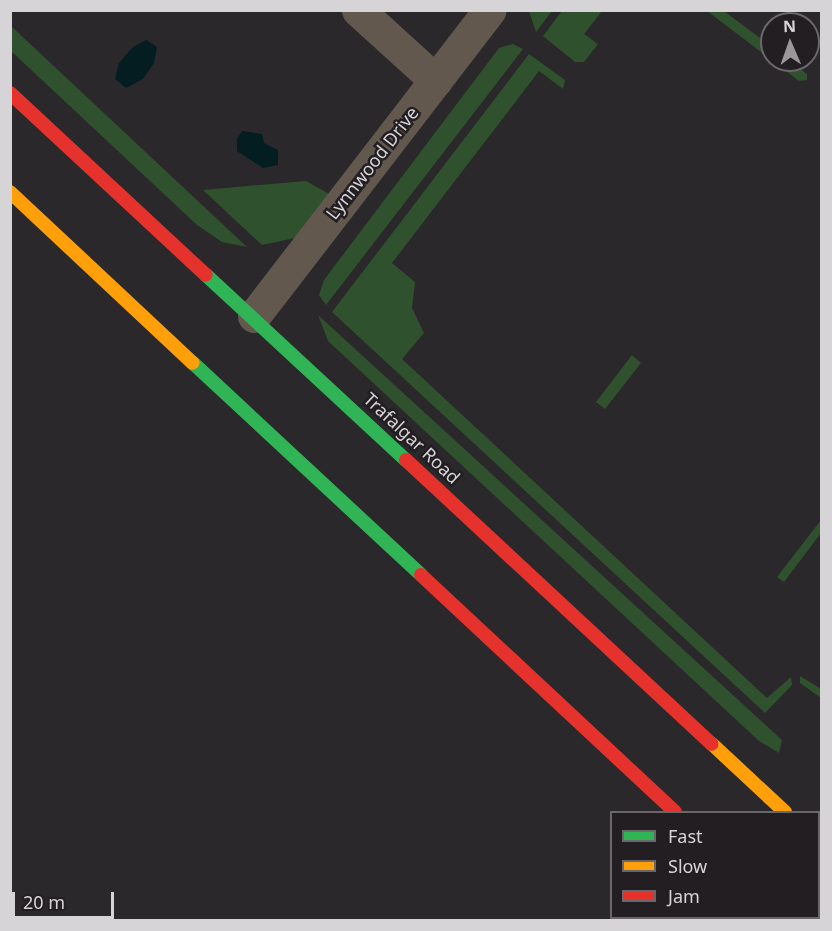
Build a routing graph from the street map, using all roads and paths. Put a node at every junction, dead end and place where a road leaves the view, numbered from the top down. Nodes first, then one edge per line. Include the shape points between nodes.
1 (358, 10) edge
2 (490, 10) edge
3 (436, 81) junction
4 (10, 93) edge
5 (10, 192) edge
6 (254, 316) junction
7 (673, 811) edge
8 (783, 811) edge

1 - 3 street
2 - 3 street, Lynnwood Drive
3 - 6 street, Lynnwood Drive
4 - 6 main road, Trafalgar Road
5 - 7 main road
6 - 8 main road, Trafalgar Road

